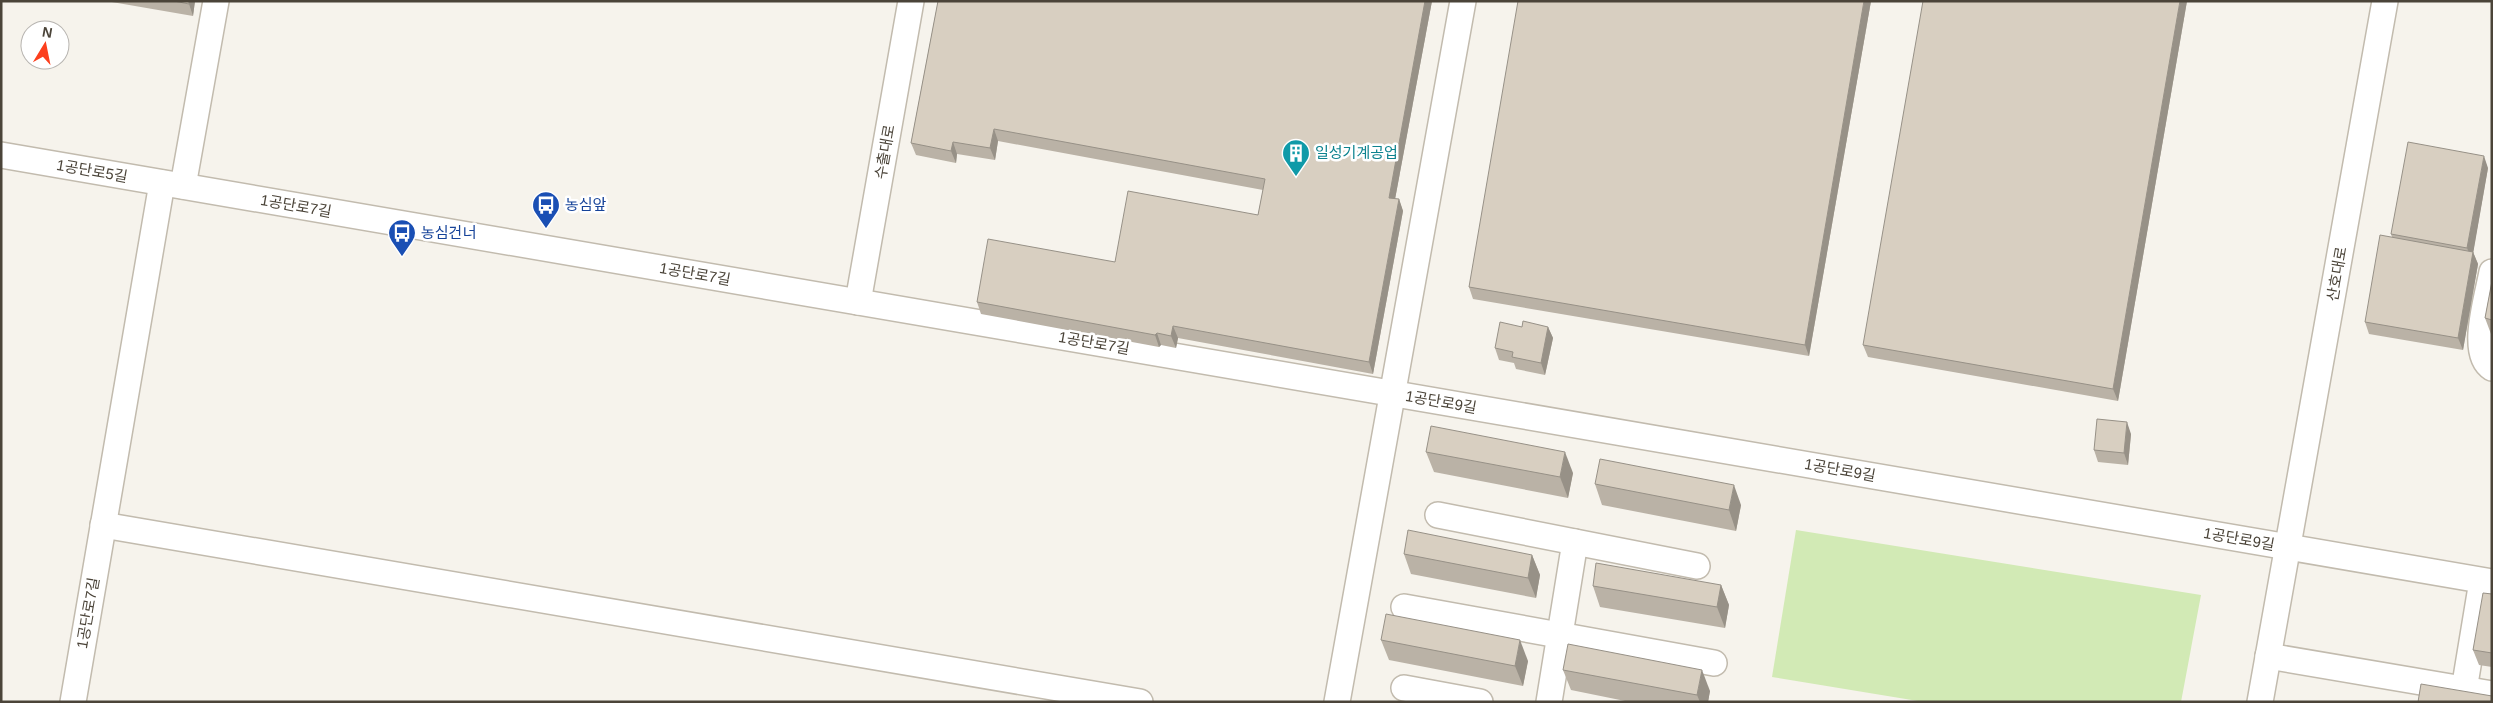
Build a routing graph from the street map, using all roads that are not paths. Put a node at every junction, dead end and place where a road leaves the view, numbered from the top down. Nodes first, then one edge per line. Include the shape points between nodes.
1 (216, 1) edge
2 (911, 1) edge
3 (1464, 1) edge
4 (2385, 1) edge
5 (1, 155) edge
6 (173, 184) junction
7 (2492, 272) edge
8 (858, 302) junction
9 (2492, 368) edge
10 (1392, 394) junction
11 (1438, 515) dead end
12 (104, 525) junction
13 (1575, 542) junction
14 (2288, 547) junction
15 (1697, 566) dead end
16 (2487, 581) edge
17 (1404, 607) dead end
18 (1560, 635) junction
19 (2268, 656) junction
20 (1714, 663) dead end
21 (1404, 688) dead end
22 (2464, 690) junction
23 (2492, 694) edge
24 (73, 702) edge
25 (1140, 702) edge
26 (1337, 702) edge
27 (1480, 702) edge
28 (1548, 702) edge
29 (2260, 702) edge

1 - 6 street, 1공단로7길
2 - 8 street, 수출대로
3 - 10 street, 1공단로9길
4 - 14 street, 산호대로
5 - 6 street, 1공단로5길
6 - 8 street, 1공단로7길
6 - 12 street, 1공단로7길
7 - 9 street via 2480,354 2486,365
8 - 10 street, 1공단로7길
10 - 14 street, 1공단로9길
10 - 26 street, 1공단로9길
11 - 13 street
12 - 24 street, 1공단로7길
12 - 25 street
13 - 15 street
13 - 18 street
14 - 16 street
14 - 19 street, 산호대로
16 - 22 street
17 - 18 street
18 - 20 street
18 - 28 street
19 - 22 street
19 - 29 street, 산호대로
21 - 27 street
22 - 23 street

